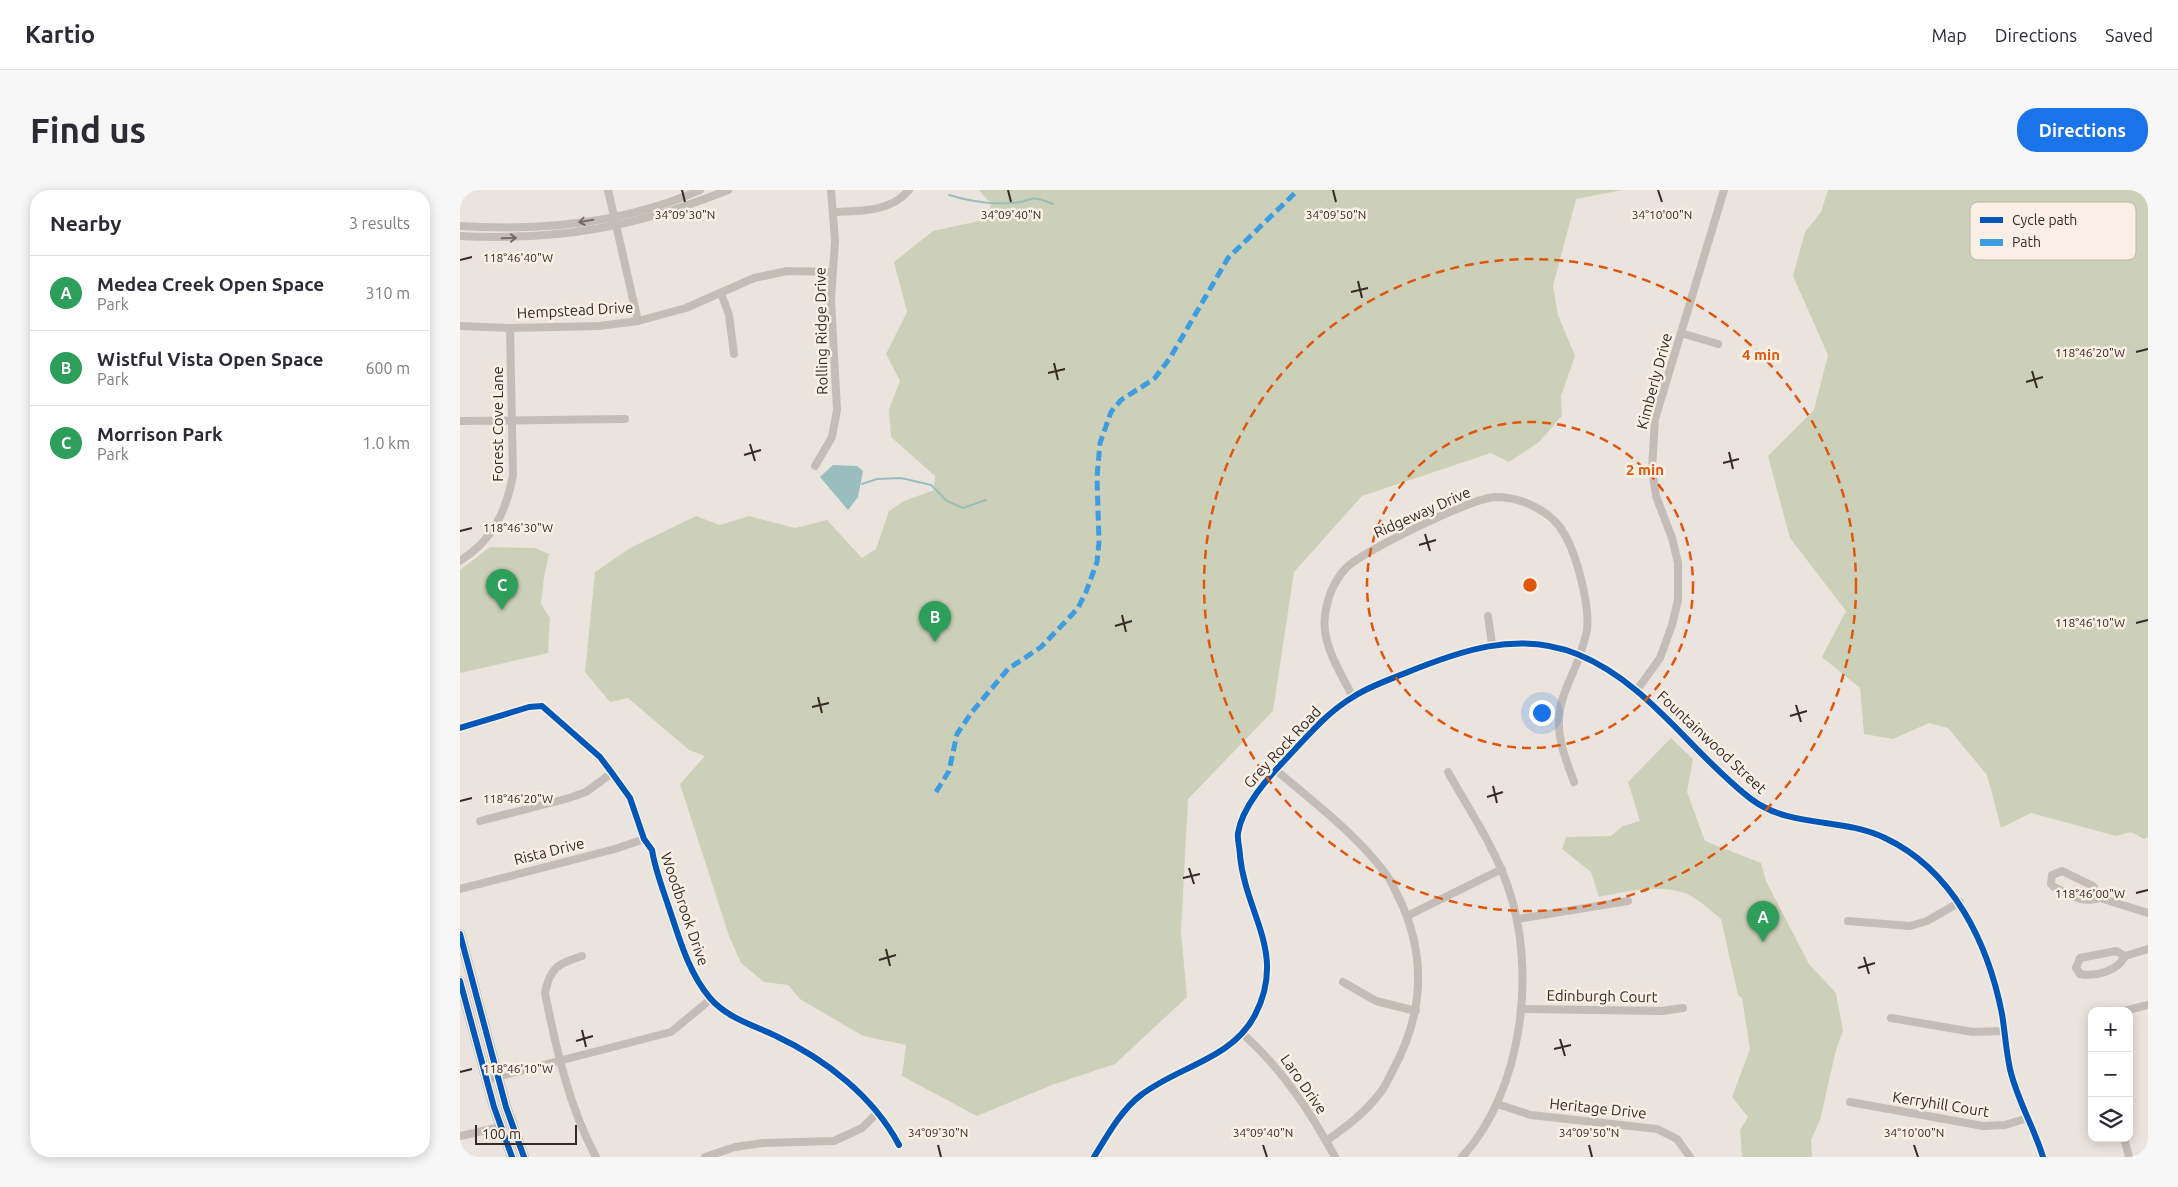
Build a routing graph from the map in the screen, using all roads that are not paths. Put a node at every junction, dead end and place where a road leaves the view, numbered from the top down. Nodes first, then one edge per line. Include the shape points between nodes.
1 (608, 190) edge
2 (700, 190) edge
3 (725, 190) edge
4 (831, 190) edge
5 (909, 190) edge
6 (1724, 190) edge
7 (834, 212) junction
8 (614, 216) junction
9 (460, 226) edge
10 (616, 227) junction
11 (489, 228) junction
12 (460, 236) edge
13 (488, 238) junction
14 (832, 272) junction
15 (721, 293) junction
16 (638, 321) junction
17 (460, 326) edge
18 (510, 328) junction
19 (1681, 333) junction
20 (1718, 344) dead end
21 (734, 354) dead end
22 (625, 419) dead end
23 (460, 421) edge
24 (512, 421) junction
25 (816, 466) dead end
26 (460, 561) edge
27 (1488, 616) dead end
28 (1492, 644) junction
29 (1580, 655) junction
30 (1638, 690) junction
31 (1352, 697) junction
32 (460, 728) edge
33 (1276, 770) junction
34 (1448, 772) dead end
35 (612, 773) junction
36 (1574, 782) dead end
37 (480, 821) dead end
38 (644, 839) junction
39 (1502, 869) junction
40 (460, 889) edge
41 (2100, 898) junction
42 (1628, 902) dead end
43 (1960, 902) junction
44 (2148, 912) edge
45 (1407, 916) junction
46 (1518, 919) junction
47 (1848, 921) dead end
48 (460, 934) edge
49 (2148, 949) edge
50 (582, 956) dead end
51 (2125, 956) junction
52 (460, 982) edge
53 (1343, 982) dead end
54 (711, 999) junction
55 (2148, 1005) edge
56 (1683, 1008) dead end
57 (1522, 1009) junction
58 (2133, 1009) edge
59 (1416, 1011) junction
60 (1891, 1018) dead end
61 (2004, 1031) junction
62 (1243, 1034) junction
63 (562, 1061) junction
64 (498, 1077) junction
65 (486, 1080) junction
66 (1850, 1102) dead end
67 (1497, 1104) junction
68 (877, 1113) junction
69 (2028, 1118) junction
70 (500, 1127) junction
71 (460, 1136) edge
72 (1326, 1141) junction
73 (2125, 1142) edge
74 (899, 1145) dead end
75 (1690, 1155) edge
76 (512, 1157) edge
77 (524, 1157) edge
78 (596, 1157) edge
79 (705, 1157) edge
80 (1094, 1157) edge
81 (1335, 1157) edge
82 (1462, 1157) edge
83 (2043, 1157) edge
84 (2129, 1157) edge

1 - 8 street
2 - 8 street
3 - 10 street via 684,208
4 - 7 street, Rolling Ridge Drive
5 - 7 street via 898,200 874,209
6 - 19 street, Kimberly Drive
7 - 14 street, Rolling Ridge Drive
8 - 10 street
8 -> 11 street via 554,225
9 - 11 street
13 -> 10 street via 542,236
10 - 16 street
11 - 13 street
12 - 13 street
14 - 15 street, Hempstead Drive via 787,271 754,278
14 - 25 street, Rolling Ridge Drive via 836,422 832,437
15 - 16 street, Hempstead Drive via 686,308
15 - 21 street via 729,315
16 - 18 street, Hempstead Drive via 599,326
17 - 18 street, Hempstead Drive
18 - 24 street, Forest Cove Lane
19 - 20 street
19 - 30 street, Kimberly Drive via 1655,419 1651,456 1656,496 1678,563 1678,600 1660,658
22 - 24 street
23 - 24 street
24 - 26 street, Forest Cove Lane via 513,475 509,498 492,533
27 - 28 street
28 - 29 street, Grey Rock Road via 1534,644
28 - 31 street, Grey Rock Road via 1450,655
29 - 30 street, Fountainwood Street
29 - 31 street, Ridgeway Drive via 1587,629 1587,613 1565,534 1546,514 1527,502 1495,497 1474,502 1375,548 1346,569 1330,592 1324,618 1328,642
29 - 36 street, Ridgeway Drive via 1558,719
30 - 43 street, Fountainwood Street via 1752,800 1775,814 1796,820 1849,825 1886,838 1930,866
31 - 33 street, Grey Rock Road via 1323,719
32 - 35 street, Woodbrook Drive via 542,706 600,757
33 - 45 street via 1361,845 1389,878
33 - 62 street, Grey Rock Road via 1252,797 1238,833 1242,872 1268,953 1268,973 1262,996 1256,1014
34 - 39 street
35 - 37 street via 586,792
35 - 38 street, Woodbrook Drive via 630,798
38 - 40 street, Rista Drive
38 - 54 street, Woodbrook Drive via 652,850 693,973
39 - 45 street
39 - 46 street
41 - 41 street via 2093,886 2062,871 2052,875 2054,887 2082,900
41 - 44 street
42 - 46 street
43 - 47 street via 1927,921 1910,926
43 - 61 street, Fountainwood Street via 1993,983
45 - 59 street via 1415,944 1419,980
46 - 57 street via 1523,967
48 - 64 main road
49 - 51 street
50 - 63 street via 555,967 548,975 545,993
51 - 51 street via 2122,964 2112,970 2087,975 2080,974 2076,968 2080,958 2116,951
52 - 65 main road
53 - 59 street via 1376,1002
54 - 63 street via 671,1032
54 - 68 street, Woodbrook Drive via 734,1017 808,1053 847,1081
55 - 58 street
56 - 57 street, Edinburgh Court via 1662,1011
57 - 67 street via 1518,1035
59 - 72 street via 1406,1045 1380,1093 1354,1120
60 - 61 street via 1973,1032
61 - 69 street, Fountainwood Street via 2010,1069
62 - 72 street, Laro Drive via 1267,1055 1288,1081
62 - 80 street, Grey Rock Road via 1218,1055 1176,1073 1138,1097
63 - 64 street
63 - 78 street via 571,1101
64 - 65 street
64 - 77 main road
65 - 70 main road
66 - 69 street, Kerryhill Court via 1983,1126 2005,1126
67 - 75 street, Heritage Drive via 1531,1115 1657,1129 1677,1139
67 - 82 street
68 - 74 street, Woodbrook Drive
68 - 79 street via 862,1128 834,1141 763,1143
69 - 83 street, Fountainwood Street
70 - 71 street
70 - 76 main road
72 - 81 street, Laro Drive
73 - 84 street

